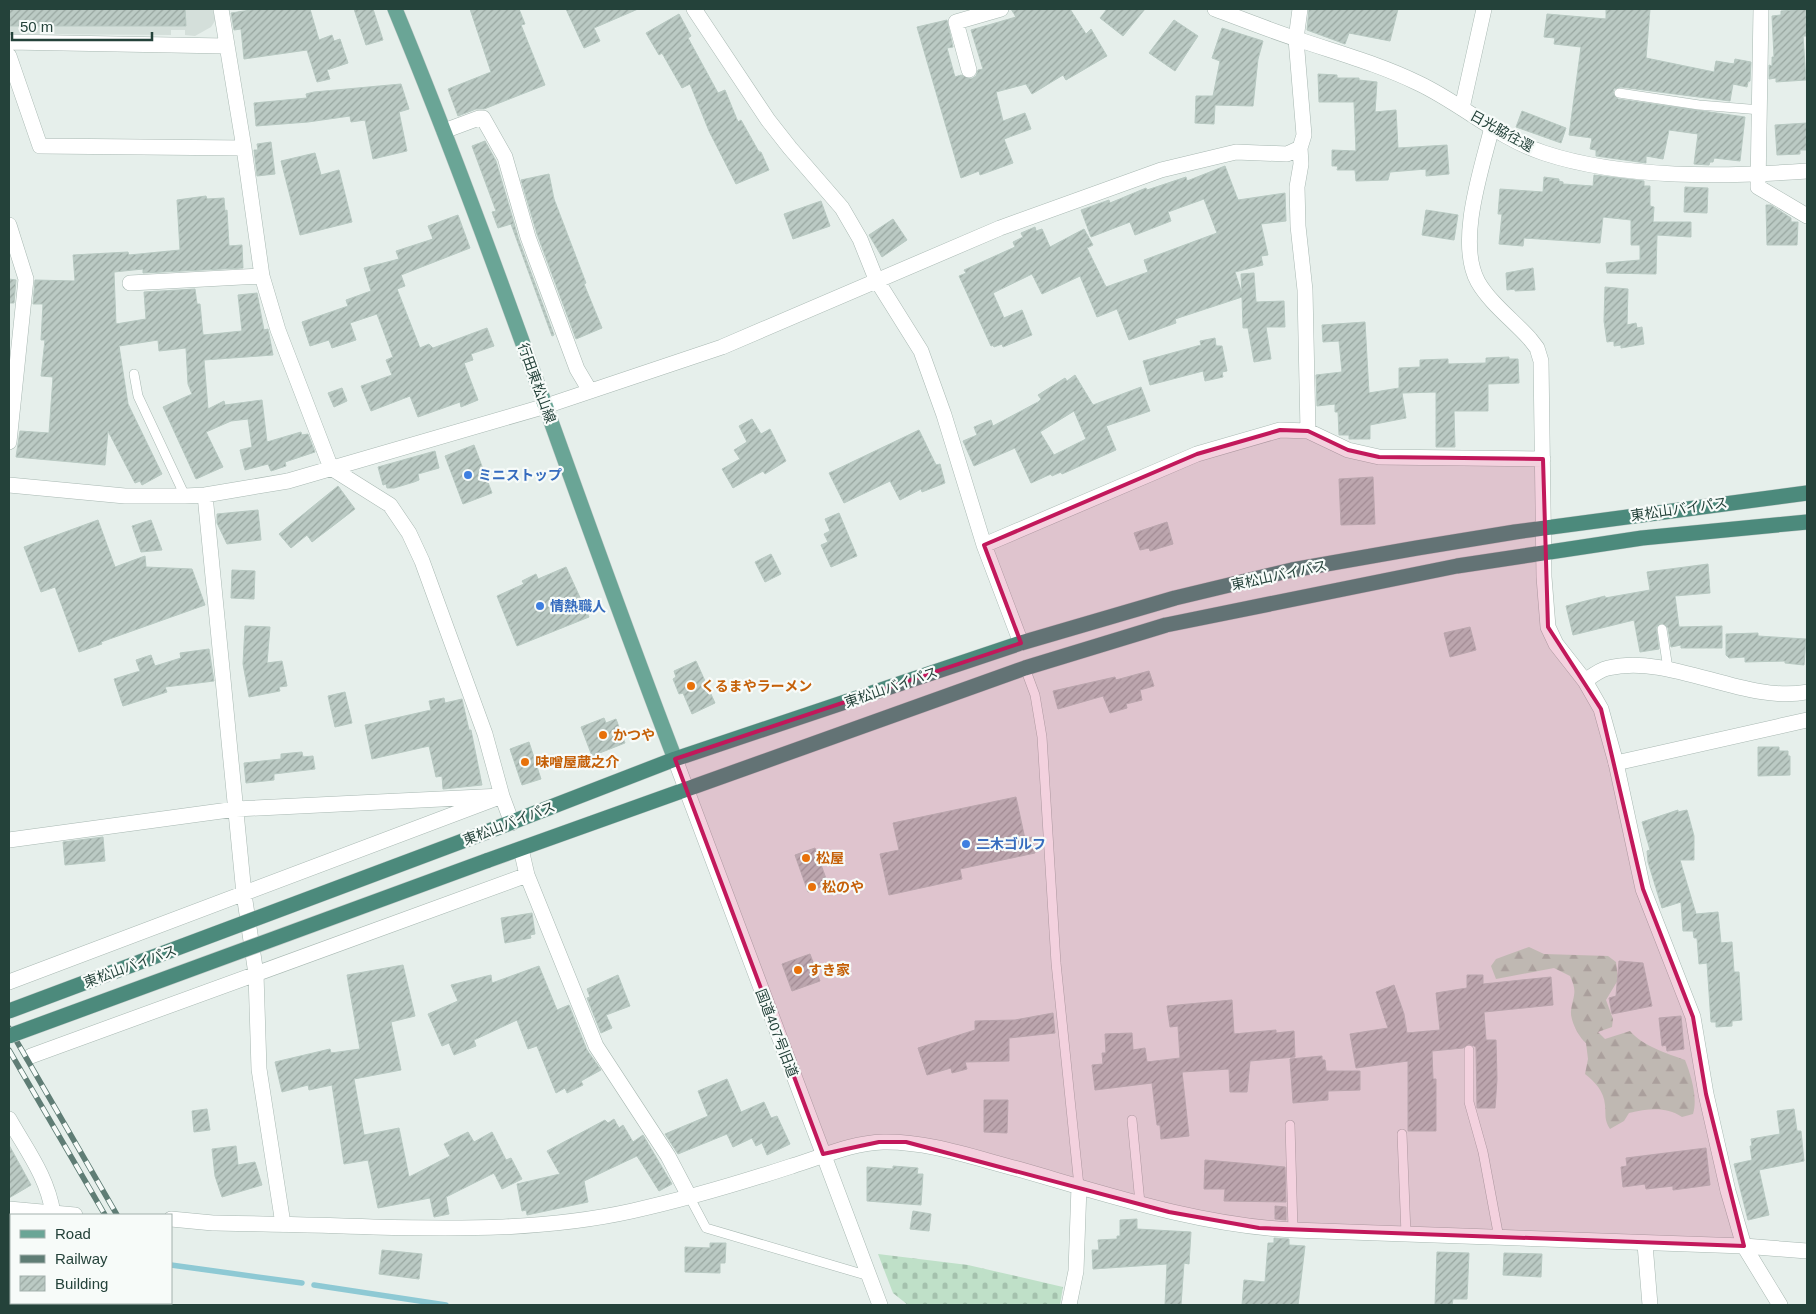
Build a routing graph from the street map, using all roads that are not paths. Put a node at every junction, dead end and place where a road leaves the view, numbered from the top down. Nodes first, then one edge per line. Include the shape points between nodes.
1 (221, 9) edge
2 (396, 9) edge
3 (694, 9) edge
4 (1001, 9) edge
5 (1215, 9) edge
6 (1300, 9) edge
7 (1484, 9) edge
8 (1761, 9) edge
9 (1296, 39) junction
10 (9, 42) edge
11 (225, 46) junction
12 (9, 56) edge
13 (969, 70) dead end
14 (1619, 93) dead end
15 (1462, 108) junction
16 (1761, 110) junction
17 (1492, 127) junction
18 (444, 131) junction
19 (244, 148) junction
20 (1300, 148) junction
21 (1807, 171) edge
22 (1758, 174) junction
23 (1807, 216) edge
24 (9, 225) edge
25 (14, 258) edge
26 (262, 276) junction
27 (876, 279) junction
28 (130, 283) dead end
29 (134, 374) dead end
30 (590, 391) junction
31 (546, 406) junction
32 (1308, 431) junction
33 (9, 442) edge
34 (1543, 459) junction
35 (331, 468) junction
36 (9, 485) edge
37 (1807, 493) edge
38 (205, 495) junction
39 (185, 496) junction
40 (1807, 522) edge
41 (1543, 528) junction
42 (984, 545) junction
43 (1543, 553) junction
44 (1662, 629) dead end
45 (1021, 643) junction
46 (1026, 668) junction
47 (1668, 669) junction
48 (1585, 681) junction
49 (1807, 692) edge
50 (1807, 720) edge
51 (675, 759) junction
52 (1616, 763) junction
53 (685, 789) junction
54 (502, 796) junction
55 (236, 809) junction
56 (512, 823) junction
57 (9, 840) edge
58 (521, 849) junction
59 (528, 875) junction
60 (244, 894) junction
61 (256, 974) junction
62 (9, 982) edge
63 (9, 1011) edge
64 (9, 1036) edge
65 (1469, 1050) dead end
66 (31, 1056) dead end
67 (9, 1119) edge
68 (1132, 1120) dead end
69 (1290, 1126) dead end
70 (1402, 1134) dead end
71 (823, 1154) junction
72 (1079, 1186) junction
73 (689, 1196) junction
74 (1140, 1204) junction
75 (9, 1209) edge
76 (53, 1212) junction
77 (33, 1213) edge
78 (68, 1214) edge
79 (172, 1219) edge
80 (283, 1224) junction
81 (1293, 1230) junction
82 (1406, 1234) junction
83 (1499, 1238) junction
84 (1645, 1244) junction
85 (1744, 1246) junction
86 (1807, 1251) edge
87 (869, 1276) junction
88 (880, 1305) edge
89 (1069, 1305) edge
90 (1650, 1305) edge
91 (1780, 1305) edge

1 - 11 street
2 - 18 main road, 行田東松山線
3 - 27 street via 768,120 842,208 860,239
4 - 13 street via 956,22
5 - 9 street, 日光脇往還
6 - 9 street
7 - 15 street
8 - 16 street
9 - 15 street, 日光脇往還 via 1377,65 1419,83
9 - 20 street via 1304,135
10 - 11 street
11 - 19 street
12 - 19 street via 40,146
14 - 16 lane
15 - 17 street, 日光脇往還
16 - 22 street
17 - 22 street, 日光脇往還 via 1543,153 1594,165 1667,173
17 - 34 street via 1472,212 1470,254 1478,281 1537,348 1542,381
18 - 30 street via 483,118 505,157 528,237 577,370
18 - 31 main road, 行田東松山線
19 - 26 street
20 - 27 street via 1287,154 1236,152 1162,170 1000,228
20 - 32 street via 1298,226 1305,290
21 - 22 street, 日光脇往還
22 - 23 street via 1758,187
24 - 25 street
25 - 33 street via 26,279
26 - 28 street
26 - 35 street via 278,330
27 - 30 street via 722,347
27 - 42 street via 921,351
29 - 39 lane via 138,396
30 - 31 street
31 - 35 street
31 - 51 main road, 行田東松山線 via 614,602
32 - 34 street via 1348,450 1379,457
32 - 42 street via 1280,430 1197,454
34 - 41 street
35 - 38 street via 288,481
35 - 54 street via 390,505 408,533 422,561 485,734
36 - 39 street via 125,496
37 - 41 highway, 東松山バイパス
38 - 39 street
38 - 55 street
40 - 43 highway, 東松山バイパス via 1642,538
41 - 43 street
41 - 45 highway, 東松山バイパス via 1292,570 1175,598
42 - 45 street
43 - 46 highway, 東松山バイパス via 1457,566 1166,625
43 - 48 street via 1548,627 1556,644
44 - 47 lane
45 - 51 highway, 東松山バイパス
46 - 53 highway, 東松山バイパス
46 - 72 lane via 1035,695 1042,737 1056,963
47 - 48 street via 1608,668
47 - 49 street via 1764,692
48 - 52 street via 1601,709
50 - 52 street
51 - 53 street, 国道407号旧道
51 - 56 highway, 東松山バイパス
52 - 85 street via 1643,890 1693,1017 1706,1094
53 - 58 highway, 東松山バイパス
53 - 71 street, 国道407号旧道
54 - 55 street
54 - 56 street
54 - 60 street
55 - 57 street
55 - 60 street
56 - 63 highway, 東松山バイパス, bridge
58 - 59 street
58 - 64 highway, 東松山バイパス, bridge
59 - 61 street
59 - 73 street via 596,1046 668,1156
60 - 61 street
60 - 62 street
61 - 66 street
61 - 80 street via 259,1069
65 - 83 lane via 1469,1102 1483,1152
67 - 76 street via 45,1181
68 - 74 lane
69 - 81 lane
70 - 82 lane
71 - 72 street via 880,1142 906,1142
71 - 73 street
71 - 87 street, 国道407号旧道
72 - 74 street
72 - 89 street via 1076,1271
73 - 80 street via 632,1211 516,1228
73 - 87 lane via 706,1228
74 - 81 street via 1228,1224
75 - 77 street
76 - 77 street
76 - 78 street
79 - 80 street
81 - 82 street
82 - 83 street
83 - 84 street
84 - 85 street
84 - 90 street
85 - 86 street
85 - 91 street
87 - 88 street, 国道407号旧道

